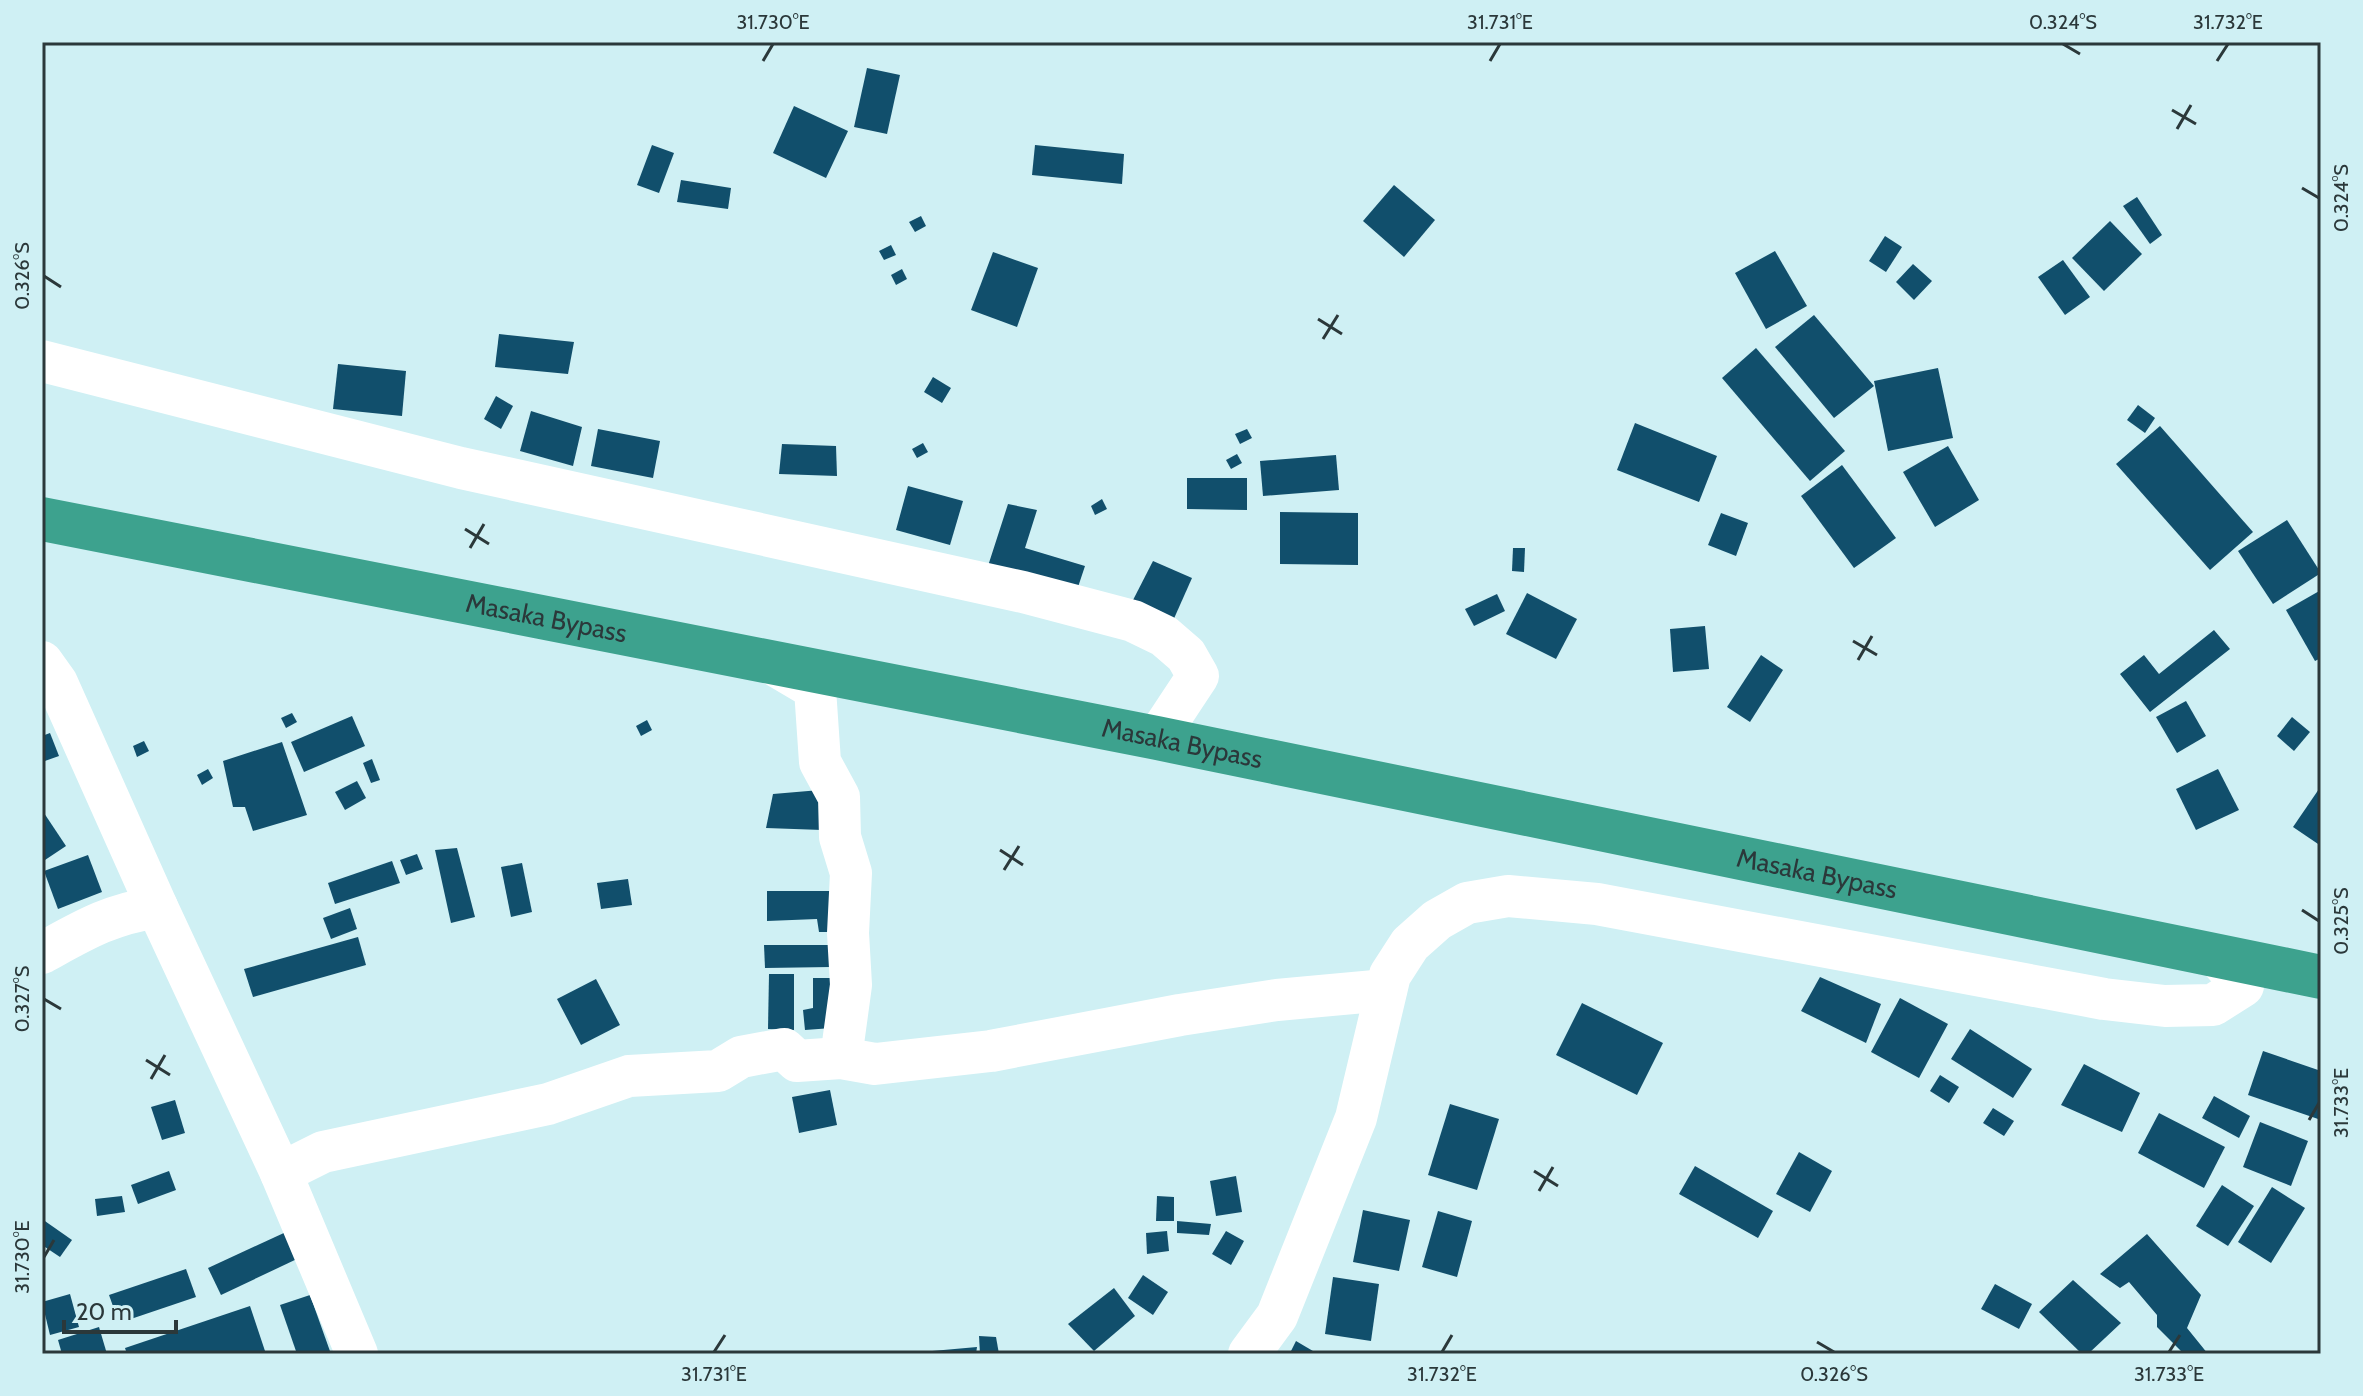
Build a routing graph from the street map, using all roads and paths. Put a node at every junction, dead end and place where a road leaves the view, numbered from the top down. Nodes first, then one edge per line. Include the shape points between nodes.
1 (42, 361) edge
2 (42, 519) edge
3 (42, 662) edge
4 (770, 662) junction
5 (1157, 738) junction
6 (157, 907) junction
7 (42, 953) edge
8 (2216, 955) junction
9 (2321, 977) edge
10 (1386, 990) junction
11 (841, 1058) junction
12 (281, 1173) junction
13 (357, 1354) edge
14 (1249, 1354) edge

1 - 5 street via 461,468 1133,621 1164,636 1186,655 1198,676
2 - 4 highway, Masaka Bypass
3 - 6 street via 57,683
4 - 5 highway, Masaka Bypass
4 - 11 street via 815,689 820,762 839,797 840,837 851,873 851,985
5 - 8 highway, Masaka Bypass
6 - 7 street via 84,928
6 - 12 street
8 - 9 highway, Masaka Bypass
8 - 10 street via 2243,986 2213,1005 2165,1006 1597,904 1508,896 1467,903 1437,920 1410,944
10 - 11 street via 1222,1009 991,1051 875,1064
10 - 14 street via 1356,1118 1277,1316
11 - 12 street via 797,1061 784,1049 741,1057 718,1071 629,1076 548,1104 323,1152
12 - 13 street

